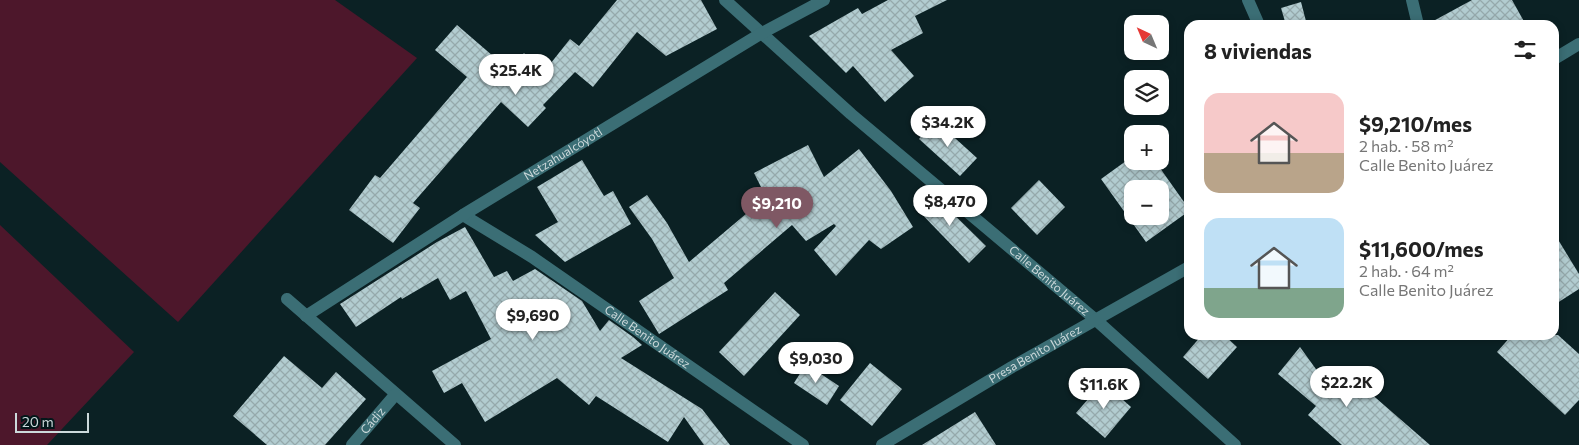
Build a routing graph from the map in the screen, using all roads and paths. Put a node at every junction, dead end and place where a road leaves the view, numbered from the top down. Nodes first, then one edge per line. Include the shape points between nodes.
1 (725, 0) edge
2 (824, 0) edge
3 (1248, 0) edge
4 (1412, 0) edge
5 (1257, 20) edge
6 (1417, 20) edge
7 (762, 33) junction
8 (1579, 44) edge
9 (1559, 56) edge
10 (463, 215) junction
11 (1184, 270) edge
12 (287, 299) dead end
13 (306, 316) junction
14 (1096, 320) junction
15 (394, 395) junction
16 (352, 445) edge
17 (455, 445) edge
18 (803, 445) edge
19 (882, 445) edge
20 (1235, 445) edge

1 - 7 street, Calle Benito Juárez
2 - 7 street, Netzahualcóyotl
3 - 5 street
4 - 6 street
7 - 10 street, Netzahualcóyotl
7 - 14 street, Calle Benito Juárez via 851,114
8 - 9 street
10 - 13 street, Netzahualcóyotl
10 - 18 street, Calle Benito Juárez via 532,257
11 - 14 street, Presa Benito Juárez
12 - 13 street
13 - 15 street
14 - 19 street, Presa Benito Juárez
14 - 20 street, Calle Benito Juárez
15 - 16 street, Cádiz
15 - 17 street

